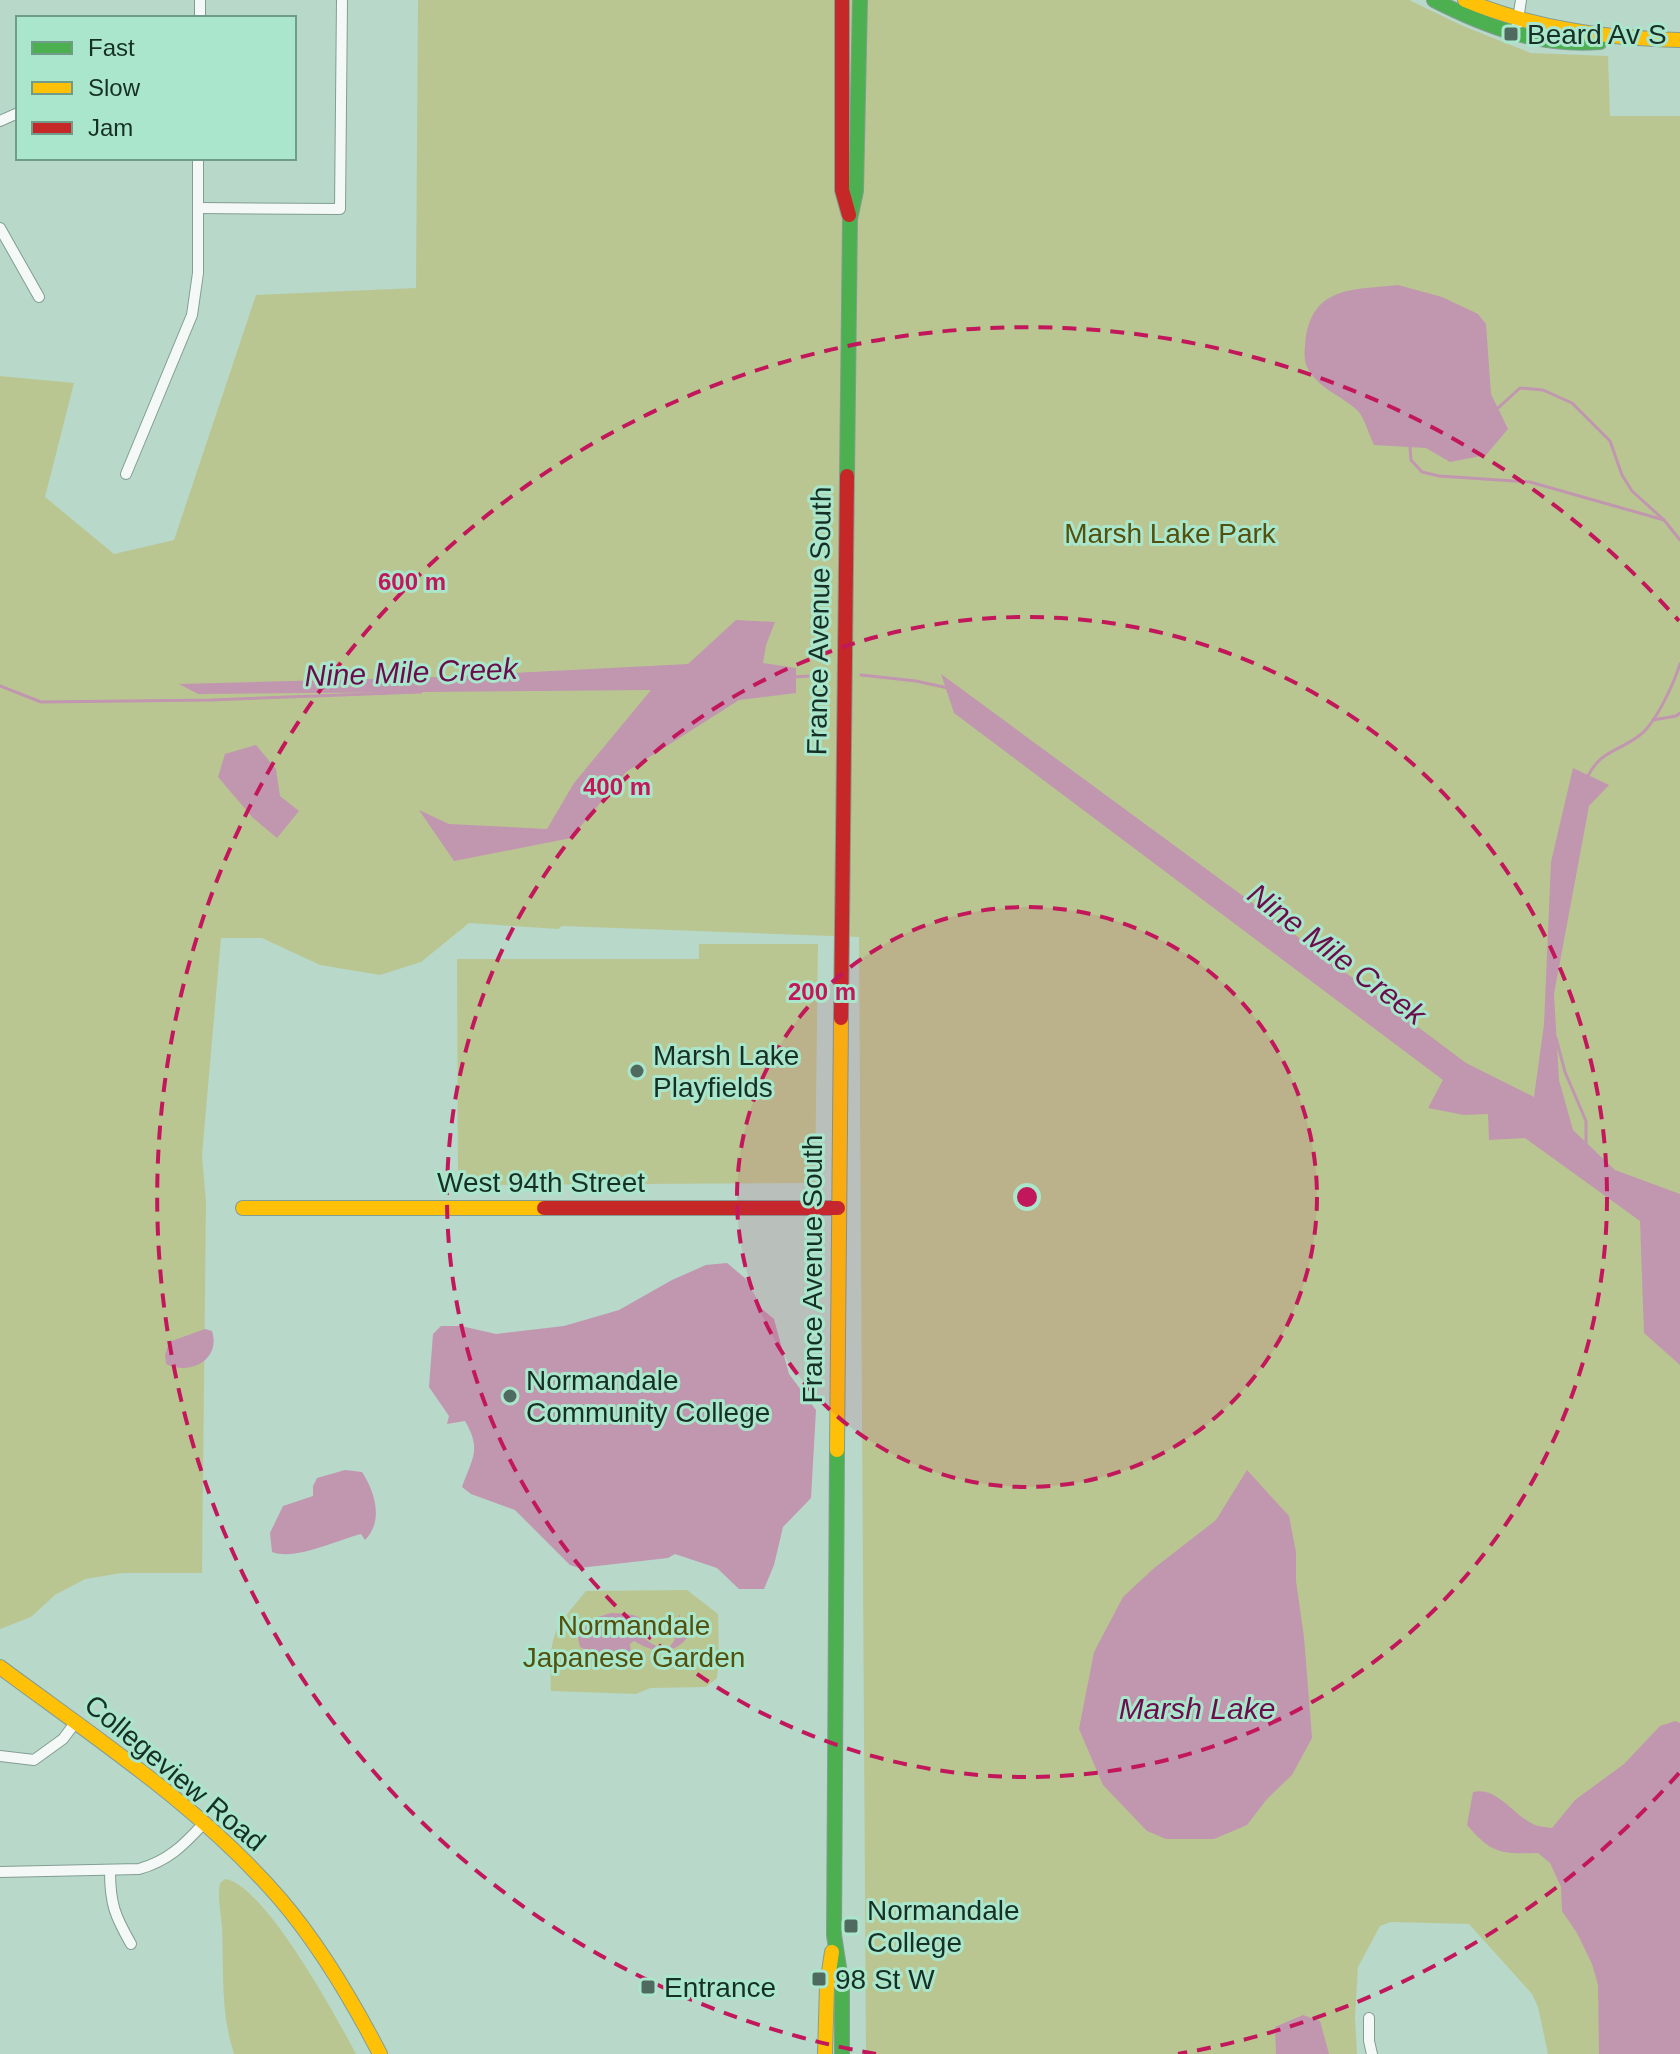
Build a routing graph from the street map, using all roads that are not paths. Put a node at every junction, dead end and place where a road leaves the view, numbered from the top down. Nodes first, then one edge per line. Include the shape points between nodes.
1 (342, 0) edge
2 (842, 0) edge
3 (860, 0) edge
4 (1434, 0) edge
5 (1465, 0) edge
6 (1521, 0) edge
7 (1516, 27) junction
8 (1680, 40) edge
9 (198, 160) edge
10 (198, 208) junction
11 (850, 219) junction
12 (0, 228) edge
13 (39, 297) dead end
14 (126, 474) dead end
15 (243, 1208) dead end
16 (838, 1208) junction
17 (0, 1667) edge
18 (75, 1723) junction
19 (0, 1756) edge
20 (204, 1823) junction
21 (110, 1871) junction
22 (0, 1872) edge
23 (834, 1935) junction
24 (131, 1944) dead end
25 (1369, 2018) dead end
26 (380, 2054) edge
27 (825, 2054) edge
28 (842, 2054) edge
29 (1372, 2054) edge

1 - 10 street via 340,209
2 - 11 main road, France Avenue South via 842,190
3 - 11 main road, France Avenue South via 856,191
4 - 7 main road via 1475,22
5 - 7 main road
6 - 7 street
7 - 8 main road
9 - 10 street
10 - 14 street via 192,315
11 - 16 main road, France Avenue South
12 - 13 street
15 - 16 main road, West 94th Street
16 - 23 main road, France Avenue South
17 - 18 main road, Collegeview Road
18 - 19 street via 34,1760
18 - 20 main road, Collegeview Road
20 - 21 street via 158,1864
20 - 26 main road, Collegeview Road via 310,1936
21 - 22 street
21 - 24 street via 110,1900
23 - 27 main road, France Avenue South
23 - 28 main road, France Avenue South via 842,1987
25 - 29 street

